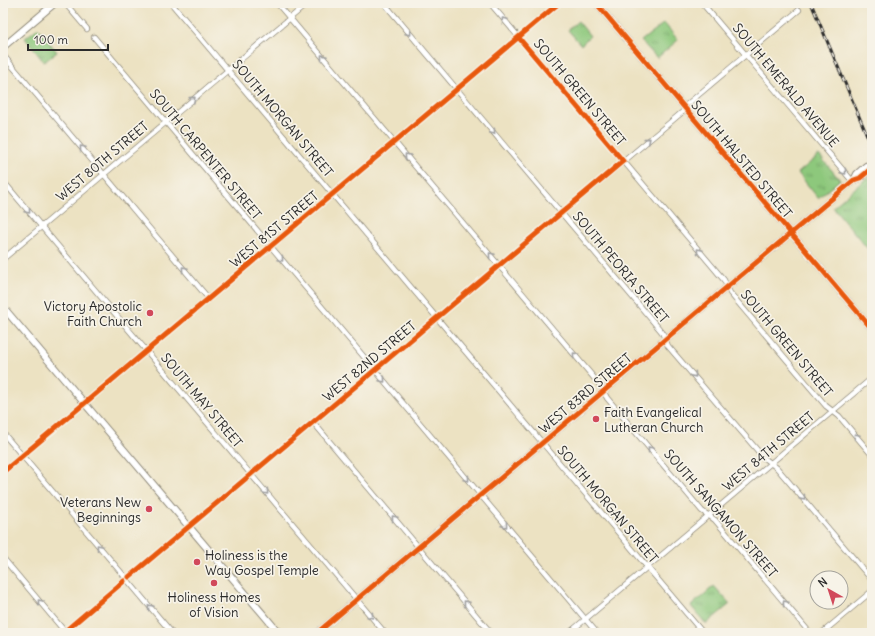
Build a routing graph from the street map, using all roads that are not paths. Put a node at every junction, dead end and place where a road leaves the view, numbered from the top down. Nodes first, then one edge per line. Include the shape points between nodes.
1 (56, 3) edge
2 (65, 3) edge
3 (172, 3) edge
4 (277, 3) edge
5 (308, 3) edge
6 (384, 3) edge
7 (490, 3) edge
8 (559, 3) edge
9 (596, 3) edge
10 (702, 3) edge
11 (799, 10) dead end
12 (290, 18) junction
13 (87, 29) dead end
14 (94, 37) dead end
15 (519, 38) junction
16 (3, 47) edge
17 (746, 55) junction
18 (3, 56) edge
19 (228, 70) junction
20 (457, 90) junction
21 (685, 108) junction
22 (165, 123) junction
23 (395, 142) junction
24 (624, 161) junction
25 (868, 168) tunnel mouth
26 (104, 174) junction
27 (3, 181) edge
28 (853, 181) junction
29 (333, 194) junction
30 (562, 213) junction
31 (42, 227) junction
32 (791, 234) junction
33 (270, 247) junction
34 (3, 259) edge
35 (500, 265) junction
36 (727, 287) junction
37 (209, 299) junction
38 (3, 307) edge
39 (437, 318) junction
40 (872, 329) edge
41 (665, 339) junction
42 (147, 351) junction
43 (375, 371) junction
44 (872, 378) edge
45 (604, 392) junction
46 (85, 403) junction
47 (832, 411) junction
48 (313, 422) junction
49 (3, 433) edge
50 (542, 443) junction
51 (872, 455) edge
52 (22, 456) junction
53 (771, 463) junction
54 (3, 472) edge
55 (251, 475) junction
56 (480, 496) junction
57 (709, 515) junction
58 (189, 527) junction
59 (419, 547) junction
60 (3, 558) edge
61 (647, 567) junction
62 (127, 579) junction
63 (872, 580) edge
64 (872, 591) edge
65 (357, 600) junction
66 (585, 619) junction
67 (65, 632) edge
68 (172, 633) edge
69 (278, 633) edge
70 (317, 633) edge
71 (384, 633) edge
72 (491, 633) edge
73 (569, 633) edge
74 (596, 633) edge
75 (703, 633) edge
76 (810, 633) edge
77 (822, 633) edge

1 - 16 street
2 - 13 street
3 - 19 street, SOUTH MORGAN STREET
4 - 12 street, SOUTH SANGAMON STREET
5 - 12 street, WEST 80TH STREET
6 -> 20 street, SOUTH PEORIA STREET
15 -> 7 street, SOUTH GREEN STREET
8 - 15 street, WEST 81ST STREET
9 - 21 street, SOUTH HALSTED STREET
10 - 17 street, SOUTH EMERALD AVENUE
11 - 17 street, WEST 82ND STREET
12 - 19 street, WEST 80TH STREET
23 -> 12 street, SOUTH SANGAMON STREET
14 - 22 street, SOUTH CARPENTER STREET
15 - 20 street, WEST 81ST STREET
15 - 24 street, SOUTH GREEN STREET
17 - 21 street, WEST 82ND STREET
17 -> 28 street, SOUTH EMERALD AVENUE
26 -> 18 street
22 -> 19 street, WEST 80TH STREET
19 - 29 street, SOUTH MORGAN STREET
20 - 23 street, WEST 81ST STREET
20 -> 30 street, SOUTH PEORIA STREET
24 -> 21 street, WEST 82ND STREET
21 - 32 street, SOUTH HALSTED STREET
22 - 26 street, WEST 80TH STREET
22 - 33 street, SOUTH CARPENTER STREET
23 - 29 street, WEST 81ST STREET
35 -> 23 street, SOUTH SANGAMON STREET
24 - 30 street, WEST 82ND STREET
36 -> 24 street, SOUTH GREEN STREET via 724,280
25 - 28 street, WEST 83RD STREET via 860,178
26 - 31 street, WEST 80TH STREET
37 -> 26 street
27 -> 31 street, SOUTH MAY STREET
28 - 32 street, WEST 83RD STREET
29 - 33 street, WEST 81ST STREET
29 - 39 street, SOUTH MORGAN STREET
30 - 35 street, WEST 82ND STREET
30 - 41 street, SOUTH PEORIA STREET via 662,332
31 - 34 street, WEST 80TH STREET
31 - 42 street, SOUTH MAY STREET
32 - 36 street, WEST 83RD STREET
32 - 40 street, SOUTH HALSTED STREET
33 - 37 street, WEST 81ST STREET
33 -> 43 street, SOUTH CARPENTER STREET
35 - 39 street, WEST 82ND STREET
45 -> 35 street, SOUTH SANGAMON STREET
36 - 41 street, WEST 83RD STREET
36 - 47 street, SOUTH GREEN STREET
37 - 42 street, WEST 81ST STREET
38 - 46 street
39 - 43 street, WEST 82ND STREET
39 - 50 street, SOUTH MORGAN STREET
41 - 45 street, WEST 83RD STREET
41 -> 53 street, SOUTH PEORIA STREET via 673,352
42 - 46 street, WEST 81ST STREET
42 - 55 street, SOUTH MAY STREET
43 - 48 street, WEST 82ND STREET
43 -> 56 street, SOUTH CARPENTER STREET
44 - 47 street, WEST 84TH STREET
45 - 50 street, WEST 83RD STREET
57 -> 45 street, SOUTH SANGAMON STREET via 702,510
46 - 52 street, WEST 81ST STREET
46 - 58 street
51 -> 47 street, SOUTH GREEN STREET
47 - 53 street, WEST 84TH STREET
48 - 55 street, WEST 82ND STREET
59 -> 48 street
49 - 52 street
50 - 56 street, WEST 83RD STREET
50 - 61 street, SOUTH MORGAN STREET
52 - 54 street, WEST 81ST STREET
62 -> 52 street
53 - 57 street, WEST 84TH STREET
53 -> 63 street, SOUTH PEORIA STREET via 778,468
55 - 58 street, WEST 82ND STREET
55 -> 65 street, SOUTH MAY STREET
56 - 59 street, WEST 83RD STREET
56 -> 66 street, SOUTH CARPENTER STREET
57 - 61 street, WEST 84TH STREET
76 -> 57 street, SOUTH SANGAMON STREET
58 - 62 street, WEST 82ND STREET
58 - 69 street
59 - 65 street, WEST 83RD STREET
72 -> 59 street
67 -> 60 street
61 - 66 street, WEST 84TH STREET
61 - 75 street, SOUTH MORGAN STREET
62 - 67 street, WEST 82ND STREET
68 -> 62 street
64 - 77 street
65 - 70 street, WEST 83RD STREET
65 -> 71 street, SOUTH MAY STREET
66 - 73 street, WEST 84TH STREET
66 - 74 street, SOUTH CARPENTER STREET

